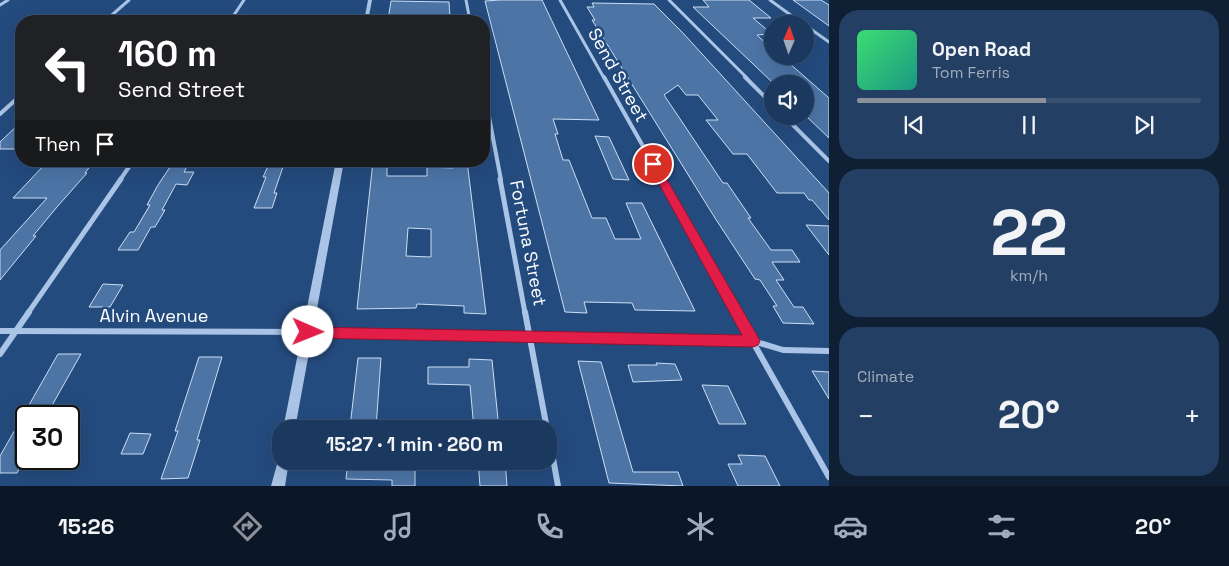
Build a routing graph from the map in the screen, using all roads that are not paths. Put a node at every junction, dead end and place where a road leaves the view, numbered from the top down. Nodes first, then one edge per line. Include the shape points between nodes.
1 (8, 0) edge
2 (129, 0) edge
3 (244, 0) edge
4 (370, 0) edge
5 (466, 0) edge
6 (560, 0) edge
7 (669, 0) edge
8 (770, 0) edge
9 (0, 5) edge
10 (112, 15) edge
11 (234, 15) edge
12 (367, 15) edge
13 (469, 15) edge
14 (791, 15) edge
15 (814, 31) edge
16 (829, 42) edge
17 (764, 96) edge
18 (15, 100) edge
19 (0, 114) edge
20 (490, 124) edge
21 (793, 125) edge
22 (829, 161) edge
23 (129, 167) edge
24 (339, 167) edge
25 (16, 330) junction
26 (0, 331) edge
27 (308, 332) junction
28 (530, 337) junction
29 (753, 341) junction
30 (829, 351) edge
31 (0, 354) edge
32 (291, 420) edge
33 (545, 420) edge
34 (281, 470) edge
35 (555, 470) edge
36 (829, 477) edge
37 (278, 486) edge
38 (558, 486) edge

1 - 9 street
2 - 10 street
3 - 11 street
4 - 12 street
5 - 13 street
6 - 29 street, Send Street
7 - 17 street
8 - 14 street
15 - 16 street
18 - 19 street
20 - 28 street, Fortuna Street
21 - 22 street
23 - 25 street
24 - 27 street
25 - 26 street, Alvin Avenue
25 - 27 street, Alvin Avenue
25 - 31 street
27 - 28 street, Alvin Avenue
27 - 32 street
28 - 29 street, Alvin Avenue
28 - 33 street, Fortuna Street
29 - 30 street, Alvin Avenue via 783,350
29 - 36 street, Send Street
34 - 37 street
35 - 38 street

